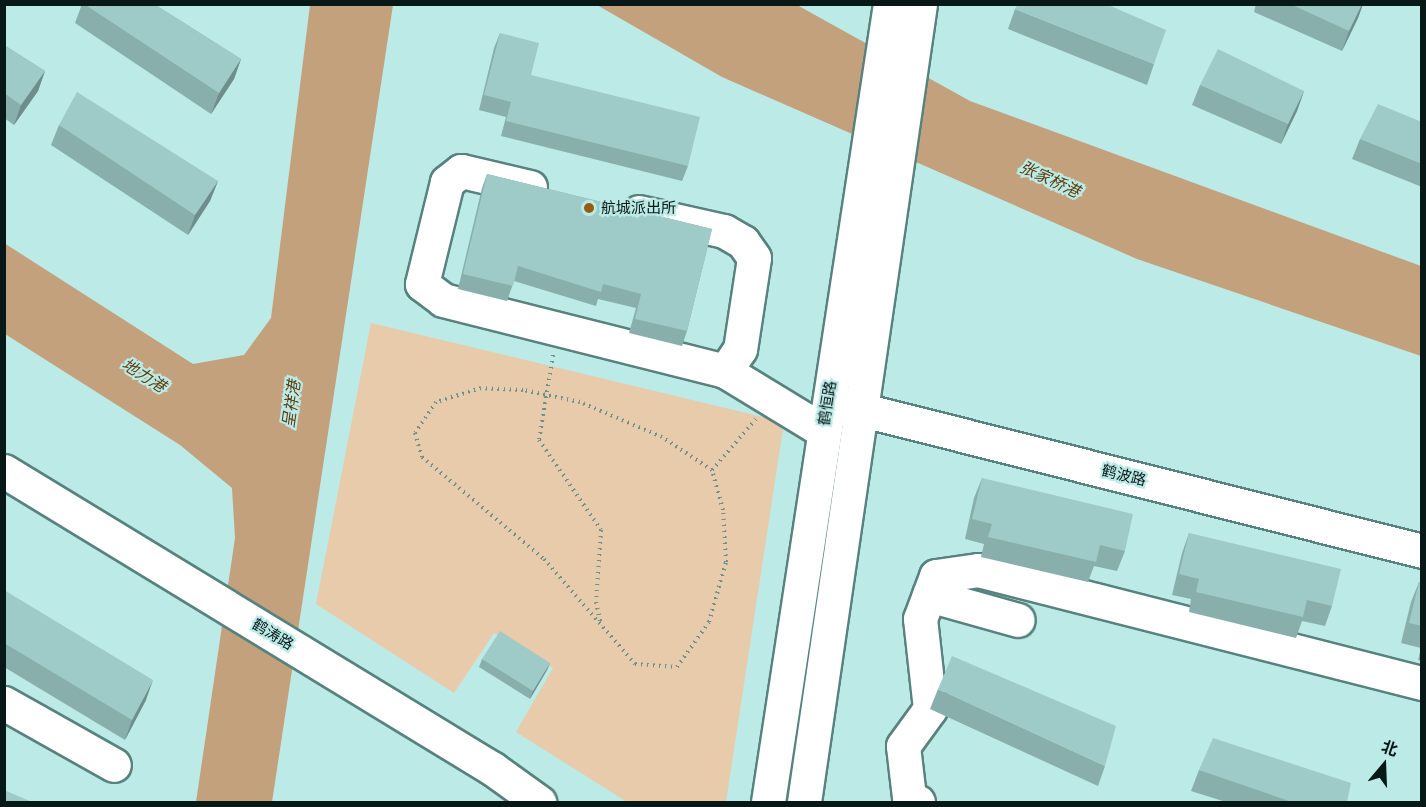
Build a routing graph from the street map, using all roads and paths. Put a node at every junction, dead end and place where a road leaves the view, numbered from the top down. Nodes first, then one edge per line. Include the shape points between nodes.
1 (920, 4) edge
2 (896, 25) edge
3 (564, 194) edge
4 (610, 205) edge
5 (559, 330) junction
6 (725, 371) junction
7 (544, 394) junction
8 (772, 400) junction
9 (865, 410) junction
10 (825, 416) junction
11 (712, 470) junction
12 (4, 471) edge
13 (1422, 550) edge
14 (929, 595) junction
15 (1018, 621) dead end
16 (602, 626) junction
17 (1422, 683) edge
18 (4, 703) edge
19 (114, 765) dead end
20 (539, 802) edge
21 (768, 802) edge
22 (804, 802) edge
23 (918, 802) edge

1 - 2 street, 鹤恒路
2 - 9 street, 鹤恒路 via 896,175
2 - 10 street, 鹤恒路 via 865,159
3 - 5 street, 鹤波路 via 461,171 447,182 422,284 443,300
4 - 6 street via 724,231 754,258 740,348
5 - 6 street, 鹤波路
5 - 7 path
6 - 8 street, 鹤波路
7 - 11 path via 580,402 662,437
7 - 16 path via 539,440 601,530 596,602
7 - 16 path via 481,388 436,402 416,432 417,441 422,457 544,559
8 - 10 street, 鹤波路
8 - 11 path
9 - 10 street, 鹤波路
9 - 13 street, 鹤波路
9 - 22 street, 鹤恒路
10 - 21 street, 鹤恒路
11 - 16 path via 723,510 726,562 702,631 677,666 635,664
12 - 20 street, 鹤涛路 via 332,670
14 - 15 street
14 - 17 street via 936,576 978,570
14 - 23 street via 920,619 930,709 903,746 909,797
18 - 19 street

